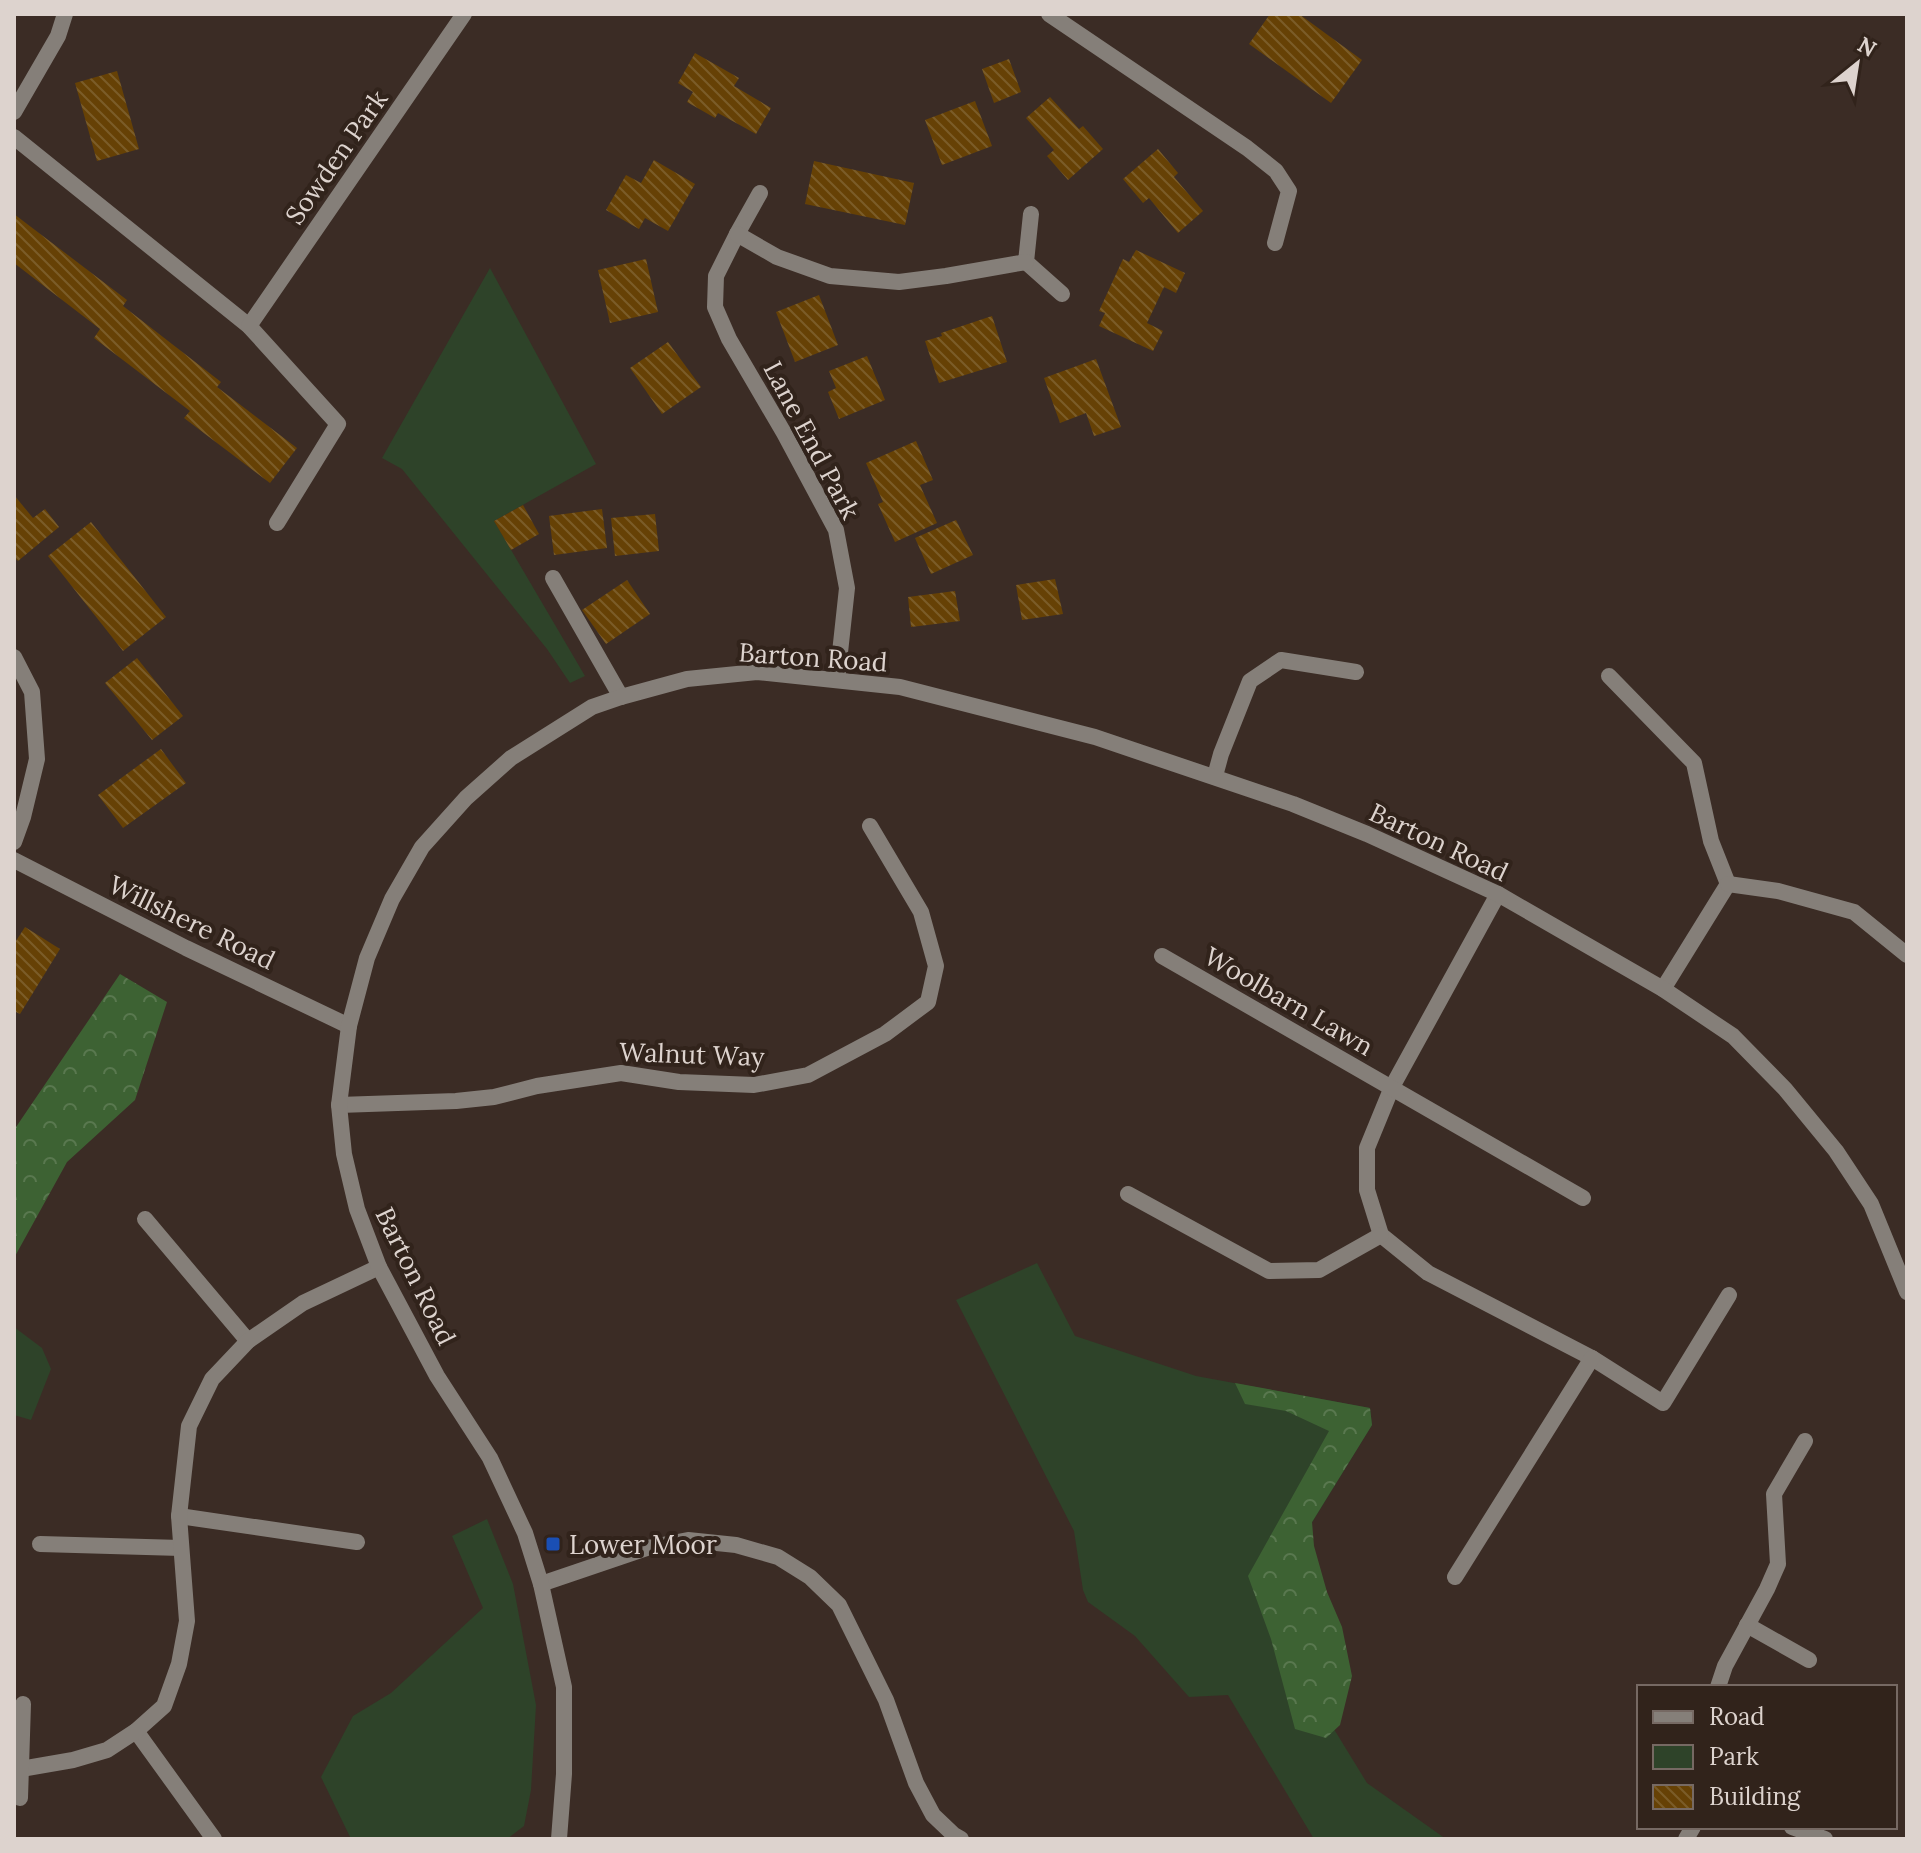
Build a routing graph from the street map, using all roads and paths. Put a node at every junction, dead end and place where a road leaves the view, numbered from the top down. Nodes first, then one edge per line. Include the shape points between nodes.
1 (65, 14) edge
2 (464, 14) edge
3 (1049, 14) edge
4 (14, 112) edge
5 (14, 137) edge
6 (760, 193) dead end
7 (1031, 214) dead end
8 (737, 234) junction
9 (1275, 243) dead end
10 (1026, 262) junction
11 (1062, 294) dead end
12 (249, 326) junction
13 (277, 523) dead end
14 (553, 578) dead end
15 (14, 657) edge
16 (1356, 672) dead end
17 (1609, 676) dead end
18 (837, 680) junction
19 (621, 697) junction
20 (1215, 776) junction
21 (870, 826) dead end
22 (14, 842) edge
23 (14, 860) edge
24 (1728, 884) junction
25 (1498, 894) junction
26 (1907, 955) edge
27 (1162, 956) dead end
28 (1663, 989) junction
29 (349, 1026) junction
30 (1392, 1087) junction
31 (339, 1105) junction
32 (1128, 1194) dead end
33 (1583, 1198) dead end
34 (145, 1219) dead end
35 (1381, 1235) junction
36 (379, 1267) junction
37 (1907, 1292) edge
38 (1729, 1295) dead end
39 (248, 1341) junction
40 (1592, 1358) junction
41 (1805, 1441) dead end
42 (179, 1516) junction
43 (357, 1542) dead end
44 (40, 1544) dead end
45 (181, 1548) junction
46 (1455, 1577) dead end
47 (541, 1584) junction
48 (1747, 1625) junction
49 (1809, 1660) dead end
50 (1719, 1685) edge
51 (23, 1704) dead end
52 (136, 1731) junction
53 (21, 1769) junction
54 (20, 1798) dead end
55 (1798, 1829) edge
56 (214, 1839) edge
57 (559, 1839) edge
58 (961, 1839) edge
59 (1825, 1839) edge

1 - 4 street
2 - 12 street, Sowden Park
3 - 9 street via 1276,171 1289,191
5 - 12 street
6 - 8 street, Lane End Park
7 - 10 street
8 - 10 street via 777,257 830,276 899,282
8 - 18 street, Lane End Park via 716,276 715,307 836,530 847,588
10 - 11 street
12 - 13 street via 338,424
14 - 19 street
15 - 22 street via 32,692 37,759
16 - 20 street via 1281,660 1250,681
17 - 24 street via 1694,763 1711,841
18 - 19 street, Barton Road via 757,672 687,679
18 - 20 street, Barton Road via 900,687 1095,737
19 - 29 street, Barton Road via 592,707 511,758 422,847 367,958
20 - 25 street, Barton Road via 1354,829
21 - 31 street, Walnut Way via 921,912 936,966 928,1002 885,1034 808,1075 754,1085 621,1073 494,1097
23 - 29 street, Willshere Road
24 - 26 street via 1778,891 1854,912
24 - 28 street
25 - 28 street, Barton Road
25 - 30 street, Woolbarn Lawn
27 - 30 street, Woolbarn Lawn
28 - 37 street, Barton Road via 1733,1036 1836,1151 1871,1204
29 - 31 street, Barton Road
30 - 33 street, Woolbarn Lawn
30 - 35 street, Woolbarn Lawn via 1367,1148 1367,1190
31 - 36 street, Barton Road via 357,1209
32 - 35 street via 1269,1271 1319,1270
34 - 39 street
35 - 40 street via 1428,1273
36 - 39 street via 303,1303
36 - 47 street, Barton Road via 437,1376 490,1458 525,1533
38 - 40 street via 1663,1403
39 - 42 street via 212,1379 189,1426
40 - 46 street
41 - 48 street via 1774,1494 1778,1564
42 - 43 street
42 - 45 street
44 - 45 street
45 - 52 street via 187,1621 179,1664 164,1706
47 - 57 street, Barton Road via 564,1687
47 - 58 street via 647,1548 688,1540 778,1557 810,1577 839,1605 886,1700 916,1783 933,1815
48 - 49 street
48 - 50 street
51 - 53 street
52 - 53 street via 107,1750
52 - 56 street
53 - 54 street
55 - 59 street

